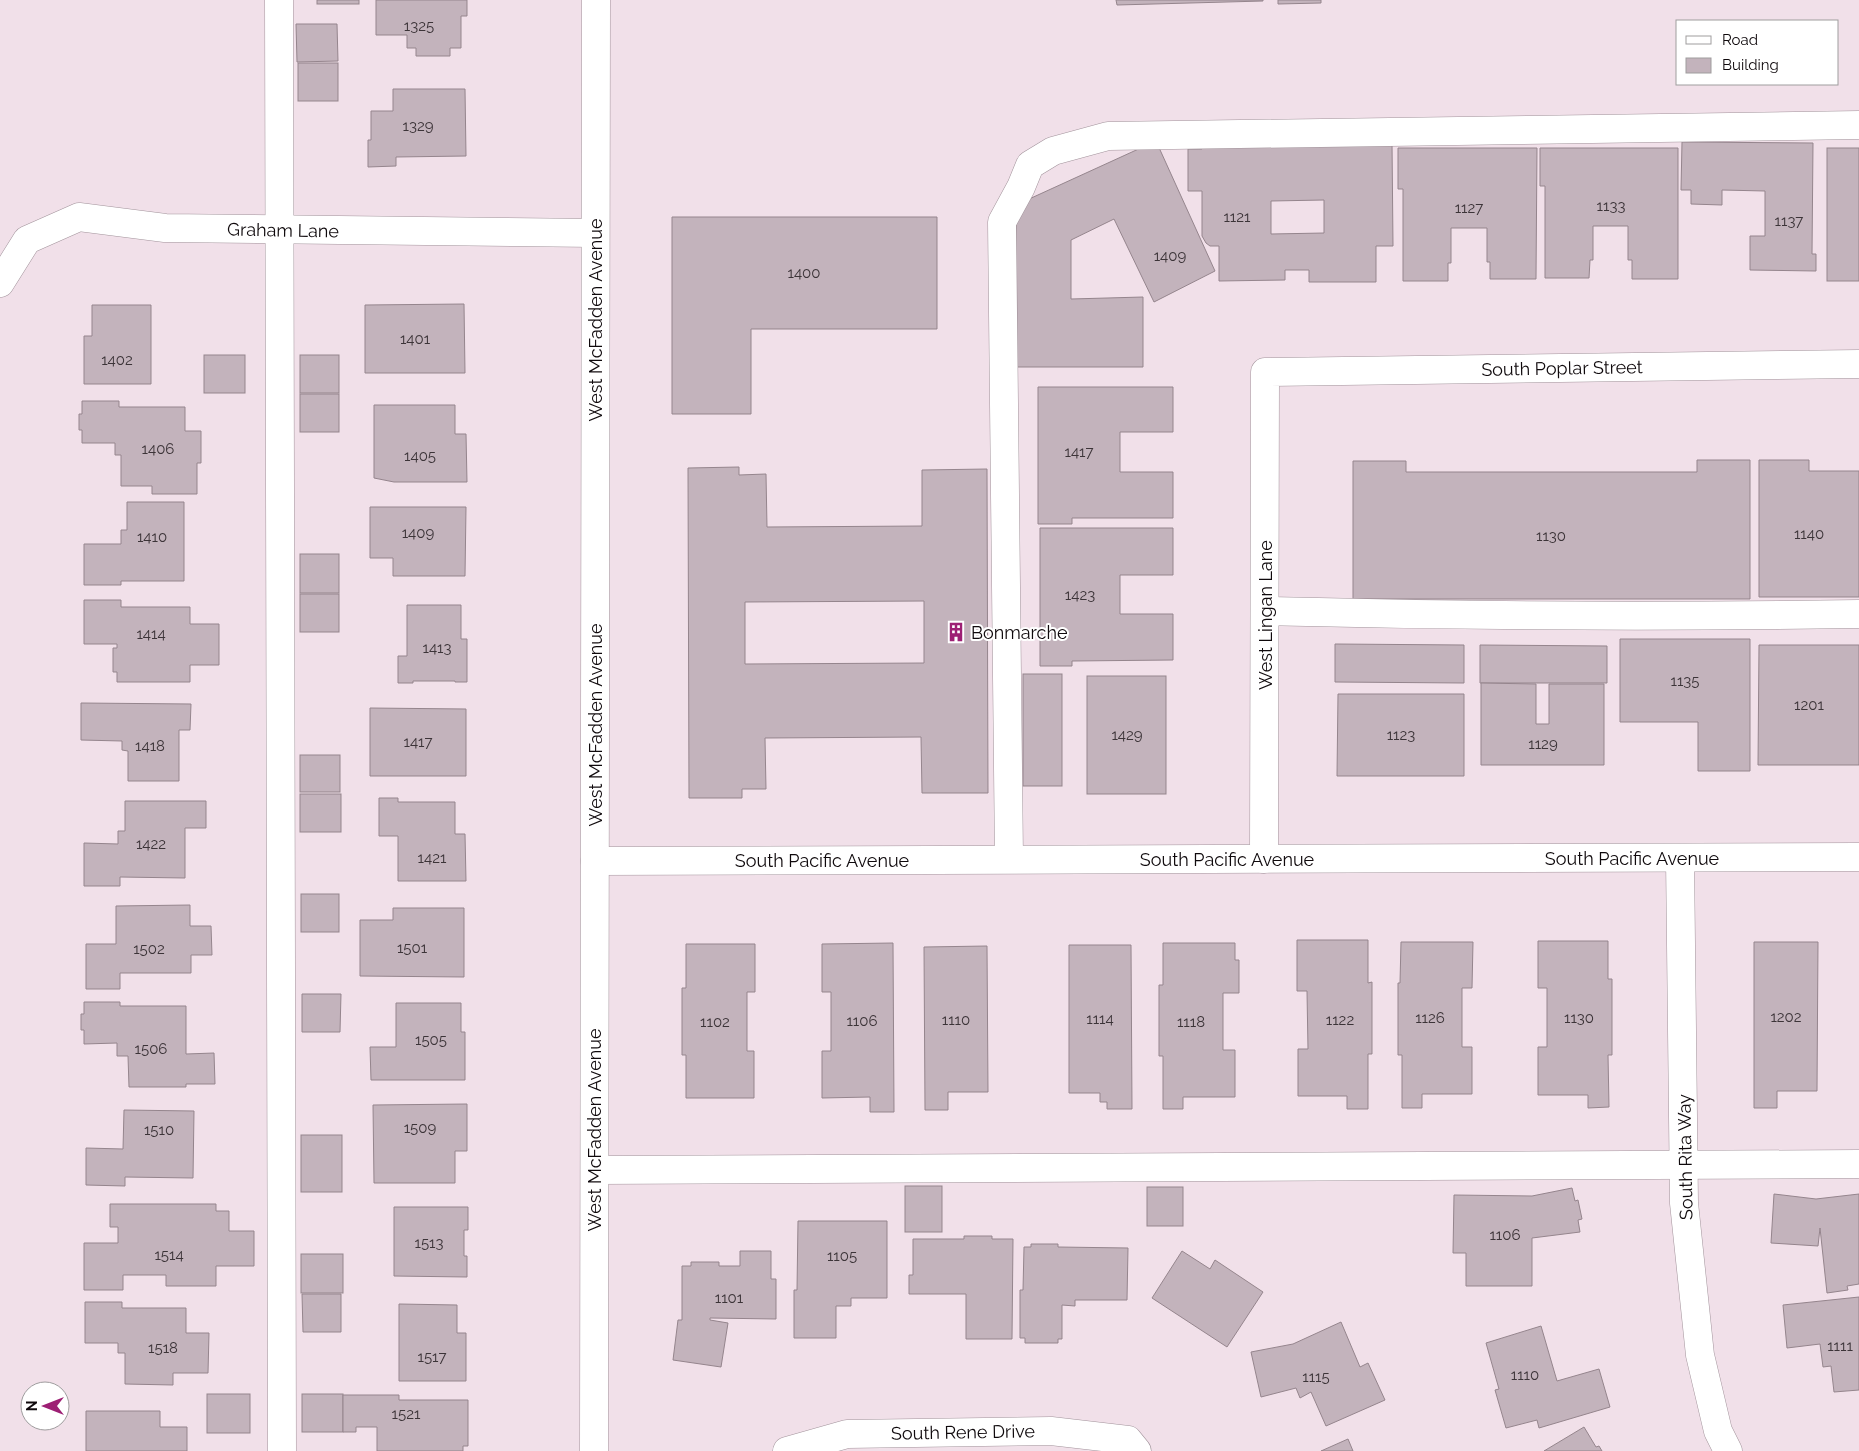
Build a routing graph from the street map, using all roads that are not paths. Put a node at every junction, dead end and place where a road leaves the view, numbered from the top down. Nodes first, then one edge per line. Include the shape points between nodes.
1 (279, 0) edge
2 (596, 0) edge
3 (1859, 125) edge
4 (280, 230) junction
5 (595, 233) junction
6 (0, 283) edge
7 (1859, 364) edge
8 (1265, 372) joint
9 (1265, 611) junction
10 (1859, 614) edge
11 (1859, 857) edge
12 (1680, 858) junction
13 (1009, 859) junction
14 (1264, 859) junction
15 (594, 860) junction
16 (1859, 1164) edge
17 (1684, 1165) junction
18 (594, 1170) junction
19 (282, 1451) edge
20 (594, 1451) edge
21 (787, 1451) edge
22 (1137, 1451) edge
23 (1728, 1451) edge

1 - 4 street
2 - 5 street, West McFadden Avenue
3 - 13 street via 1108,136 1054,151 1030,165 1002,222
4 - 5 street, Graham Lane
4 - 6 street, Graham Lane via 165,228 79,217 27,240
4 - 19 street
5 - 15 street, West McFadden Avenue
7 - 8 street, South Poplar Street
8 - 9 street, West Lingan Lane
9 - 10 street via 1741,616
9 - 14 street, West Lingan Lane
11 - 12 street, South Pacific Avenue
12 - 14 street, South Pacific Avenue
12 - 17 street, South Rita Way
13 - 14 street, South Pacific Avenue
13 - 15 street, South Pacific Avenue
15 - 18 street, West McFadden Avenue
16 - 17 street
17 - 18 street
17 - 23 street, South Rita Way via 1684,1203 1700,1354 1718,1431
18 - 20 street, West McFadden Avenue
21 - 22 street, South Rene Drive via 847,1434 1051,1431 1128,1440

